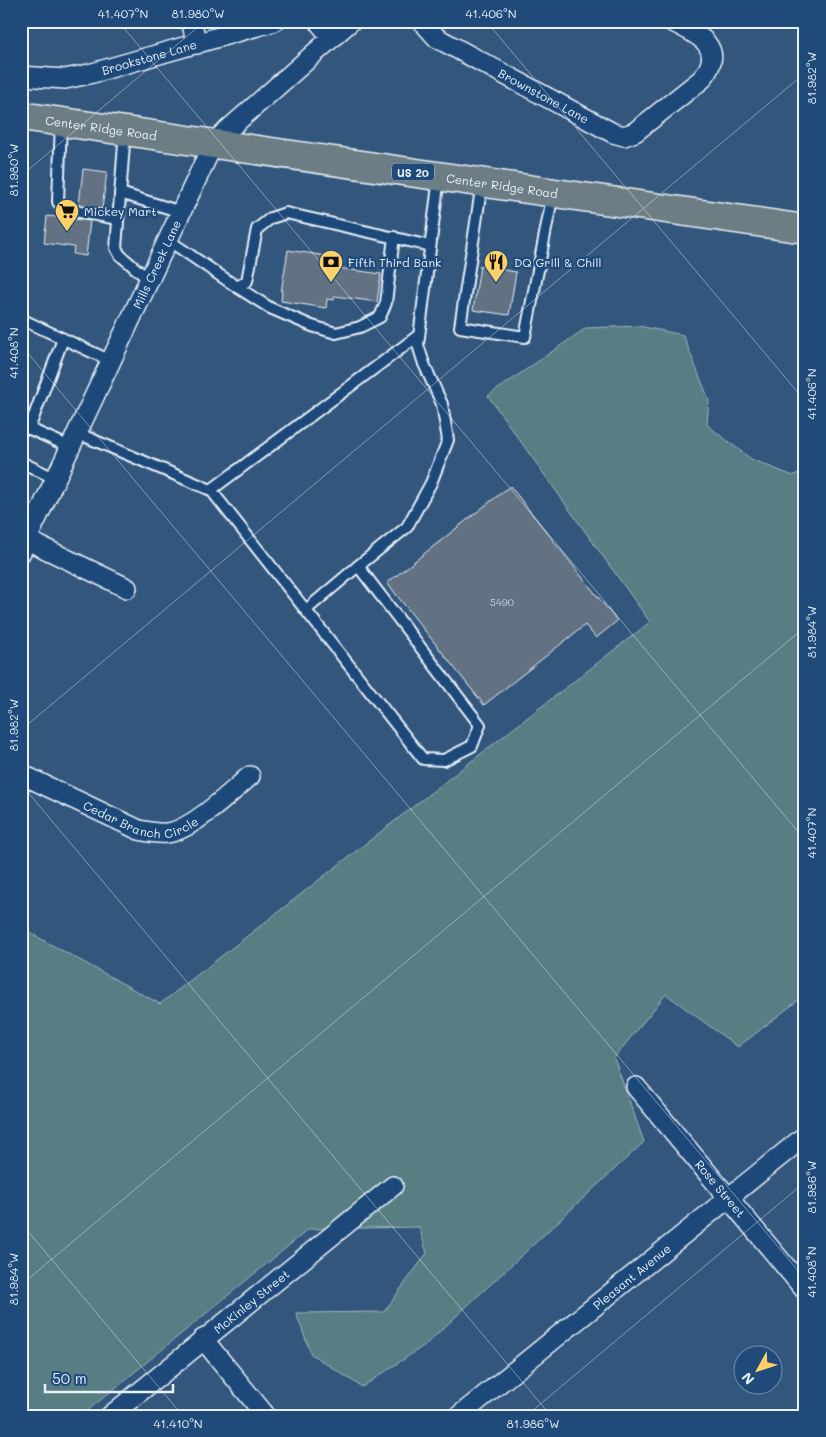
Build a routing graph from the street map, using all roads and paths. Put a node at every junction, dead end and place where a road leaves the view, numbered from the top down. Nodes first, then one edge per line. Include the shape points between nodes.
1 (191, 21) edge
2 (275, 21) edge
3 (318, 21) edge
4 (351, 21) edge
5 (422, 21) edge
6 (672, 21) edge
7 (332, 38) junction
8 (198, 44) junction
9 (21, 76) edge
10 (21, 116) edge
11 (61, 121) junction
12 (126, 130) junction
13 (214, 142) junction
14 (439, 176) junction
15 (482, 182) junction
16 (553, 192) junction
17 (120, 193) junction
18 (181, 212) junction
19 (118, 219) junction
20 (805, 229) edge
21 (394, 237) junction
22 (168, 240) junction
23 (430, 246) junction
24 (149, 280) junction
25 (236, 287) junction
26 (21, 319) edge
27 (419, 335) junction
28 (63, 339) junction
29 (111, 361) junction
30 (25, 427) edge
31 (74, 440) junction
32 (22, 463) edge
33 (56, 479) junction
34 (211, 490) junction
35 (24, 546) edge
36 (358, 566) junction
37 (127, 588) dead end
38 (306, 610) junction
39 (21, 774) edge
40 (250, 776) dead end
41 (636, 1087) dead end
42 (805, 1136) edge
43 (393, 1186) dead end
44 (728, 1197) junction
45 (805, 1290) edge
46 (203, 1339) junction
47 (110, 1416) edge
48 (266, 1416) edge
49 (459, 1416) edge

1 - 8 street
2 - 8 street, Brookstone Lane
3 - 7 street
4 - 7 street, Mills Creek Lane
5 - 6 street, Brownstone Lane via 437,38 624,136 668,106 702,79 710,68 712,55 708,43
7 - 13 street, Mills Creek Lane
8 - 9 street, Brookstone Lane via 65,79
10 - 11 main road, Center Ridge Road / US 20
11 - 12 main road, Center Ridge Road / US 20
11 - 19 lane via 58,202 64,209
12 - 13 main road, Center Ridge Road / US 20
12 - 17 lane
13 - 14 main road, Center Ridge Road / US 20
13 - 18 street, Mills Creek Lane
14 - 15 main road, Center Ridge Road / US 20
14 - 23 lane
15 - 16 main road, Center Ridge Road / US 20
15 - 16 lane via 460,327 525,338
16 - 20 main road, Center Ridge Road / US 20
17 - 18 lane
17 - 19 lane
18 - 22 street, Mills Creek Lane
19 - 24 lane via 116,248
21 - 23 lane
21 - 25 lane via 286,213 271,218 257,230 247,281
21 - 25 lane via 386,303 380,317 360,327 336,333 312,326 270,308
22 - 24 street, Mills Creek Lane
22 - 25 lane
23 - 27 lane
24 - 29 street, Mills Creek Lane
26 - 28 lane
27 - 34 lane
27 - 36 lane via 418,344 424,364 442,404 448,440 432,484 407,527
28 - 29 lane
28 - 30 lane
29 - 31 street, Mills Creek Lane
30 - 31 lane
31 - 33 street, Mills Creek Lane
31 - 34 lane
32 - 33 lane
33 - 35 street, Mills Creek Lane
34 - 38 lane
35 - 37 street
36 - 38 lane
36 - 38 lane via 480,725 472,746 444,760 423,759
39 - 40 street, Cedar Branch Circle via 154,834 182,829 194,822
41 - 44 street, Rose Street
42 - 44 street, Pleasant Avenue
43 - 46 street, McKinley Street
44 - 45 street, Rose Street
44 - 49 street, Pleasant Avenue
46 - 47 street, McKinley Street
46 - 48 street

